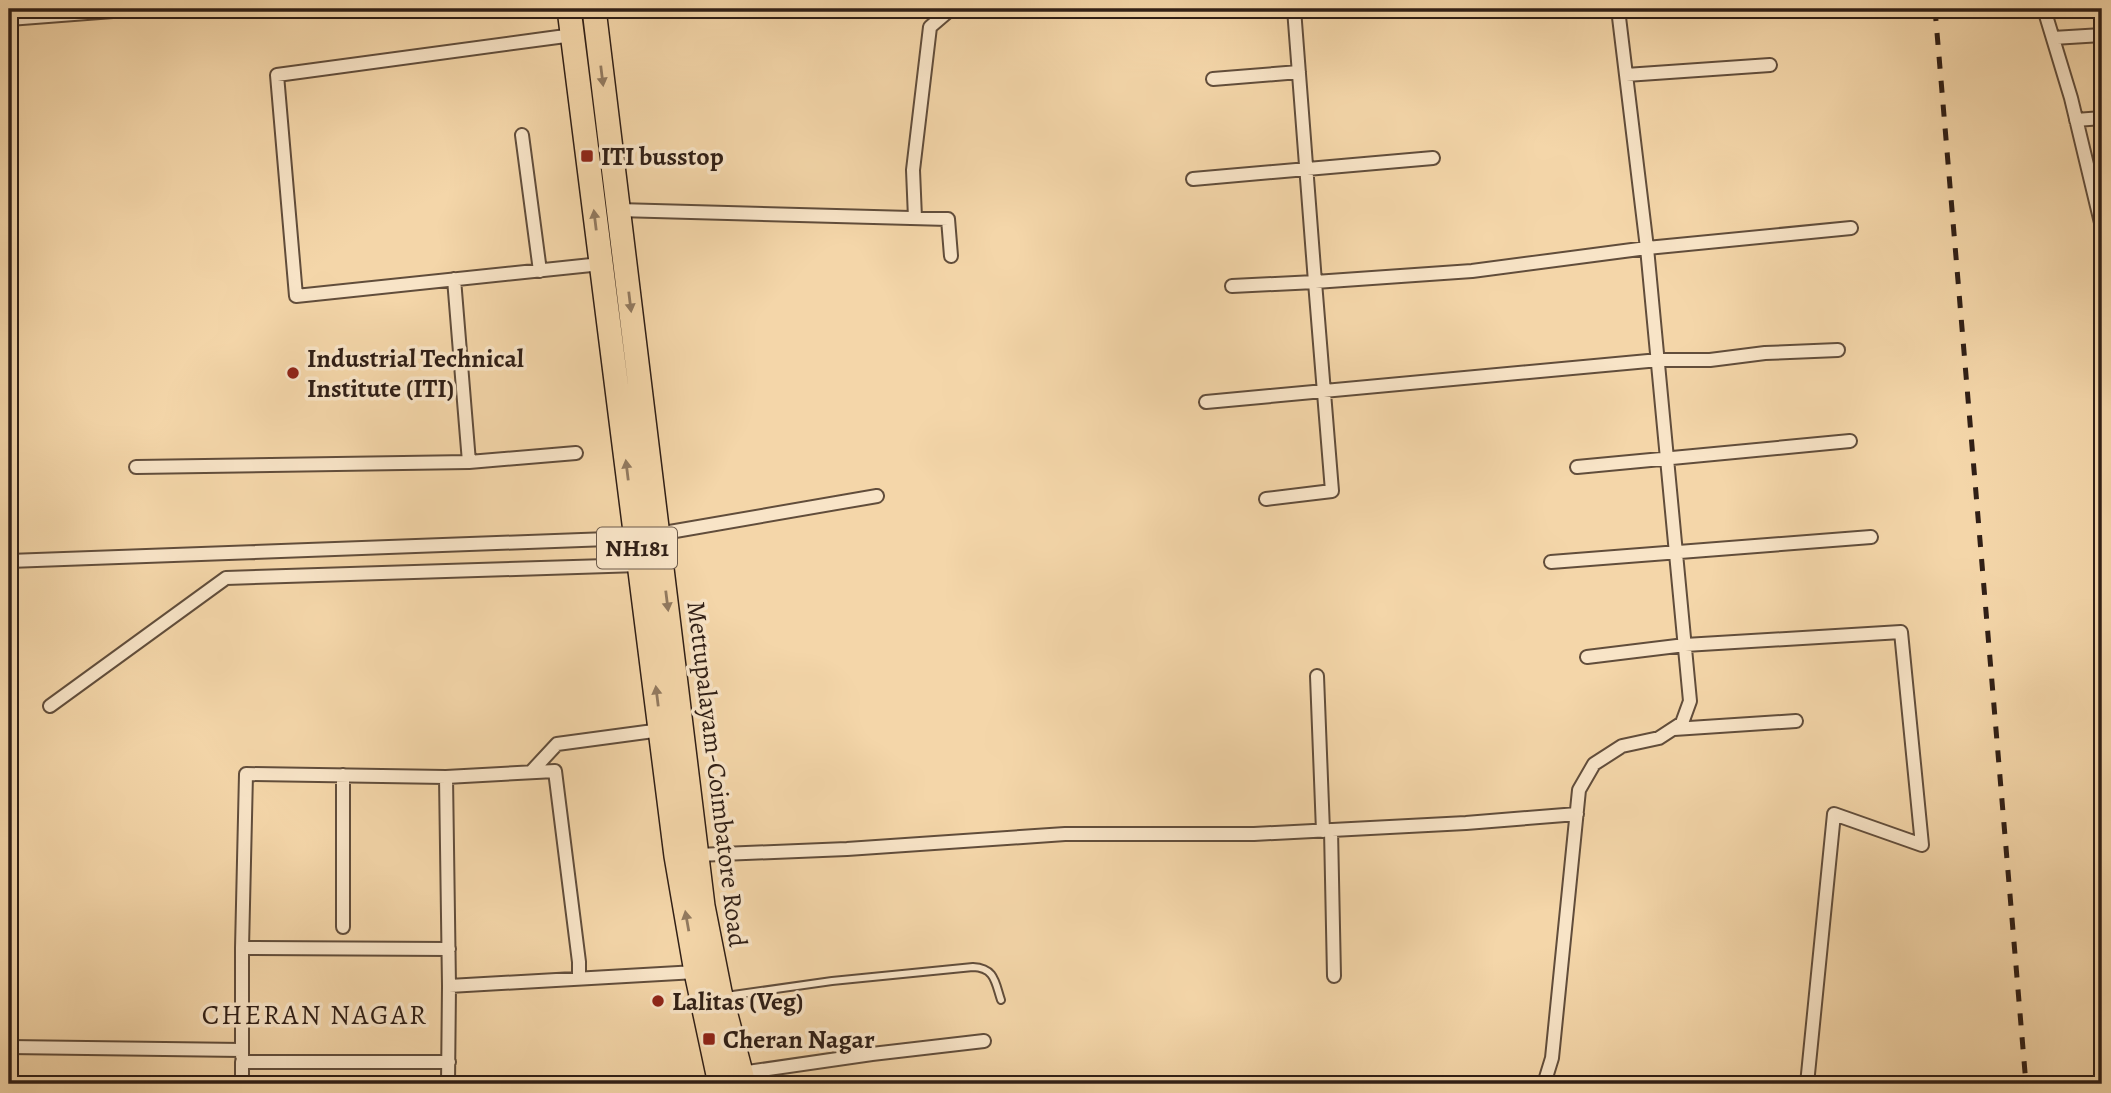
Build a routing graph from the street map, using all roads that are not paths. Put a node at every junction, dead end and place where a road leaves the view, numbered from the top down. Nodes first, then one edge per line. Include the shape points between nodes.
1 (139, 9) edge
2 (569, 9) edge
3 (594, 9) edge
4 (951, 9) edge
5 (1294, 9) edge
6 (1618, 9) edge
7 (2044, 9) edge
8 (9, 19) edge
9 (573, 34) junction
10 (2102, 35) edge
11 (2053, 38) junction
12 (1770, 65) dead end
13 (1299, 72) junction
14 (1626, 75) junction
15 (1213, 79) dead end
16 (2102, 118) edge
17 (2076, 120) junction
18 (522, 135) dead end
19 (1433, 158) dead end
20 (1306, 168) junction
21 (1193, 179) dead end
22 (618, 210) junction
23 (915, 218) junction
24 (2102, 227) edge
25 (1851, 228) dead end
26 (1647, 248) junction
27 (951, 256) dead end
28 (601, 264) junction
29 (540, 271) junction
30 (454, 279) junction
31 (1315, 282) junction
32 (1232, 286) dead end
33 (1838, 350) dead end
34 (1659, 360) junction
35 (1324, 392) junction
36 (1206, 402) dead end
37 (1850, 441) dead end
38 (576, 453) dead end
39 (1668, 459) junction
40 (469, 462) junction
41 (136, 467) dead end
42 (1577, 467) dead end
43 (877, 496) dead end
44 (1266, 499) dead end
45 (658, 534) junction
46 (1871, 537) dead end
47 (635, 538) junction
48 (1675, 553) junction
49 (9, 561) edge
50 (1551, 562) dead end
51 (639, 565) junction
52 (1685, 645) junction
53 (1587, 657) dead end
54 (1317, 676) dead end
55 (50, 706) dead end
56 (1796, 721) dead end
57 (1673, 729) junction
58 (661, 730) junction
59 (531, 772) junction
60 (343, 775) junction
61 (446, 777) junction
62 (1577, 814) junction
63 (1327, 830) junction
64 (697, 855) junction
65 (343, 927) dead end
66 (242, 948) junction
67 (449, 949) junction
68 (696, 972) junction
69 (1334, 976) dead end
70 (579, 979) junction
71 (449, 986) junction
72 (721, 997) junction
73 (1001, 1000) dead end
74 (984, 1041) dead end
75 (9, 1047) edge
76 (242, 1056) junction
77 (449, 1062) junction
78 (742, 1079) edge
79 (242, 1084) edge
80 (448, 1084) edge
81 (720, 1084) edge
82 (1544, 1084) edge
83 (1807, 1084) edge

1 - 8 street
2 - 9 highway, NH181
3 -> 22 highway, Mettupalayam-Coimbatore Road / NH181
4 - 23 street via 930,27 913,170
5 - 13 street
6 - 14 street
7 - 11 street
28 -> 9 highway, NH181
9 - 30 street via 277,75 296,296
10 - 11 street
11 - 17 street
12 - 14 street
13 - 15 street
13 - 20 street
14 - 26 street
16 - 17 street
17 - 24 street
18 - 29 street
19 - 20 street
20 - 21 street
20 - 31 street
22 - 23 street
22 -> 45 highway, Mettupalayam-Coimbatore Road / NH181
23 - 27 street via 948,219
25 - 26 street
26 - 31 street via 1472,271
26 - 34 street
28 - 29 street
47 -> 28 highway, NH181
29 - 30 street
30 - 40 street
31 - 32 street
31 - 35 street
33 - 34 street
34 - 35 street
34 - 39 street
35 - 36 street
35 - 44 street via 1332,491
37 - 39 street
38 - 40 street
39 - 42 street
39 - 48 street
40 - 41 street
43 - 45 street
45 -> 64 highway, Mettupalayam-Coimbatore Road / NH181
46 - 48 street
47 - 49 street
47 - 51 highway, NH181
48 - 50 street
48 - 52 street
51 - 55 street via 226,578
58 -> 51 highway, NH181
52 - 53 street
52 - 57 street via 1690,701 1682,723
52 - 83 street via 1901,632 1922,845 1834,814
54 - 63 street
56 - 57 street
57 - 62 street via 1659,738 1622,746 1594,764 1579,790
58 - 59 street via 557,744
68 -> 58 highway, NH181
59 - 61 street
59 - 70 street via 555,771
60 - 61 street
60 - 65 street
60 - 66 street via 246,774
61 - 67 street
62 - 63 street
62 - 82 street via 1552,1058
63 - 64 street via 1065,834
63 - 69 street
64 - 72 highway, Mettupalayam-Coimbatore Road / NH181
66 - 67 street
66 - 76 street
67 - 71 street
68 - 70 street
68 - 81 highway, NH181
70 - 71 street
71 - 77 street
72 - 73 lane via 983,967 992,973
72 - 78 highway, Mettupalayam-Coimbatore Road / NH181
74 - 78 street via 872,1054
75 - 76 street
76 - 77 street
76 - 79 street
77 - 80 street

